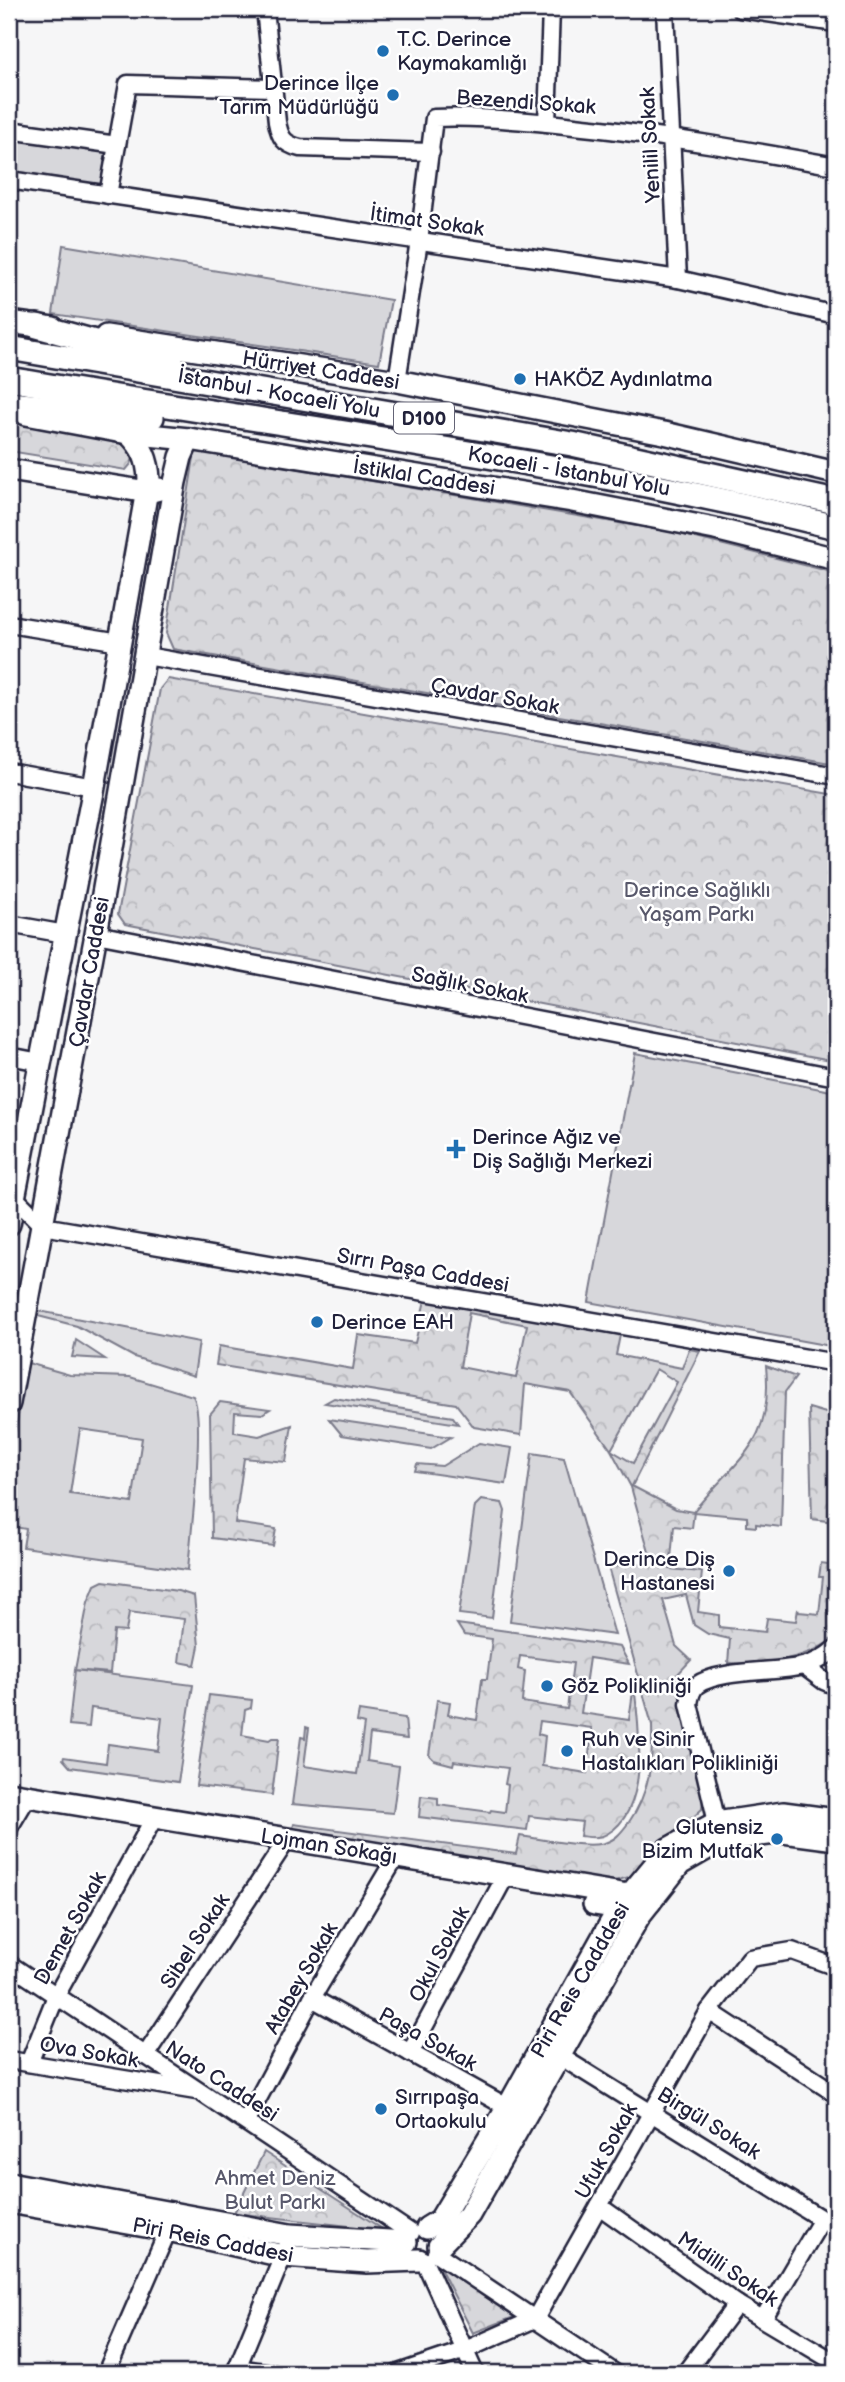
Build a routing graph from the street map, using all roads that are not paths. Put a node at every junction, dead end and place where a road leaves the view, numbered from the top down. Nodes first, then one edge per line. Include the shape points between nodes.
1 (265, 9) edge
2 (551, 9) edge
3 (665, 9) edge
4 (740, 9) edge
5 (836, 23) edge
6 (273, 88) junction
7 (547, 123) junction
8 (9, 130) edge
9 (671, 136) junction
10 (117, 145) junction
11 (431, 152) junction
12 (836, 166) edge
13 (9, 180) edge
14 (108, 195) junction
15 (419, 241) junction
16 (678, 279) junction
17 (836, 315) edge
18 (9, 321) edge
19 (37, 326) junction
20 (9, 348) edge
21 (9, 379) edge
22 (397, 381) junction
23 (266, 391) junction
24 (9, 404) edge
25 (9, 410) edge
26 (321, 431) junction
27 (128, 433) junction
28 (189, 439) junction
29 (9, 470) edge
30 (177, 470) junction
31 (836, 473) edge
32 (148, 486) junction
33 (836, 502) edge
34 (836, 527) edge
35 (166, 539) junction
36 (836, 559) edge
37 (9, 624) edge
38 (120, 642) junction
39 (146, 656) junction
40 (9, 772) edge
41 (836, 776) edge
42 (94, 787) junction
43 (9, 924) edge
44 (65, 934) junction
45 (96, 934) junction
46 (9, 1056) edge
47 (40, 1062) junction
48 (836, 1077) edge
49 (11, 1196) edge
50 (9, 1224) edge
51 (43, 1226) junction
52 (14, 1348) edge
53 (836, 1363) edge
54 (9, 1403) edge
55 (836, 1648) edge
56 (804, 1666) junction
57 (836, 1686) edge
58 (17, 1799) edge
59 (836, 1820) edge
60 (152, 1822) junction
61 (9, 1828) edge
62 (719, 1832) junction
63 (836, 1839) edge
64 (281, 1849) junction
65 (393, 1863) junction
66 (502, 1881) junction
67 (623, 1902) junction
68 (644, 1909) junction
69 (9, 1964) edge
70 (836, 1967) edge
71 (56, 1996) junction
72 (312, 1998) junction
73 (709, 2011) junction
74 (410, 2053) junction
75 (558, 2055) junction
76 (145, 2056) junction
77 (9, 2060) edge
78 (29, 2063) junction
79 (203, 2093) junction
80 (836, 2094) edge
81 (516, 2112) junction
82 (652, 2112) junction
83 (246, 2121) junction
84 (9, 2183) edge
85 (9, 2202) edge
86 (599, 2206) junction
87 (829, 2224) edge
88 (169, 2230) junction
89 (290, 2235) junction
90 (423, 2246) junction
91 (283, 2256) junction
92 (737, 2304) junction
93 (535, 2319) junction
94 (763, 2319) junction
95 (463, 2351) junction
96 (836, 2363) edge
97 (236, 2370) edge
98 (106, 2373) edge
99 (272, 2373) edge
100 (398, 2373) edge
101 (475, 2373) edge
102 (615, 2373) edge
103 (685, 2373) edge

1 - 6 street
2 - 7 street
3 - 9 street, Yenilil Sokak
4 - 5 street
6 - 10 street via 128,83
6 - 11 street via 280,138 291,146
7 - 9 street, Bezendi Sokak
7 - 11 street, Bezendi Sokak via 434,118
8 - 10 street
9 - 12 street, Bezendi Sokak
9 - 16 street, Yenilil Sokak
10 - 14 street
11 - 15 street, Bezendi Sokak
13 - 14 street, İtimat Sokak
14 - 15 street, İtimat Sokak
15 - 16 street, İtimat Sokak
15 - 22 street, Bezendi Sokak
16 - 17 street, İtimat Sokak
18 - 19 main road, Hürriyet Caddesi
19 - 22 main road, Hürriyet Caddesi
19 - 23 highway
20 - 23 highway, İstanbul - Kocaeli Yolu / D100
21 - 26 highway, Kocaeli - İstanbul Yolu / D100
22 - 31 main road, Hürriyet Caddesi
23 - 33 highway, İstanbul - Kocaeli Yolu / D100 via 572,444
24 - 26 highway
25 - 27 main road, İstiklal Caddesi
26 - 34 highway, Kocaeli - İstanbul Yolu / D100 via 608,476
27 - 28 main road, İstiklal Caddesi
27 - 32 main road, Çavdar Caddesi via 149,463
28 - 30 main road, Çavdar Caddesi
28 - 32 main road, Çavdar Caddesi via 166,450 156,462
28 - 36 main road, İstiklal Caddesi via 586,503
29 - 32 main road
30 - 32 main road via 159,488
30 - 35 main road, Çavdar Caddesi
32 - 35 main road, Çavdar Caddesi
32 - 38 main road, Çavdar Caddesi
35 - 39 main road, Çavdar Caddesi
37 - 38 street
38 - 42 main road, Çavdar Caddesi
39 - 41 street, Çavdar Sokak
39 - 45 main road, Çavdar Caddesi
40 - 42 street
42 - 44 main road, Çavdar Caddesi
43 - 44 street
44 - 47 main road, Çavdar Caddesi
45 - 48 street, Sağlık Sokak
45 - 51 main road, Çavdar Caddesi
46 - 47 street
47 - 49 main road, Çavdar Caddesi
49 - 50 main road, Çavdar Caddesi
49 - 51 street
51 - 52 main road, Çavdar Caddesi
51 - 53 street, Sırrı Paşa Caddesi
52 - 54 main road, Çavdar Caddesi
55 - 56 street
56 - 57 street
56 - 62 street via 716,1678 695,1686 690,1704
58 - 60 main road, Lojman Sokağı
58 - 61 street
59 - 62 main road, Piri Reis Cadddesi via 783,1813
60 - 64 main road, Lojman Sokağı
60 - 65 main road, Lojman Sokağı
60 - 71 street, Demet Sokak
62 - 63 main road, Piri Reis Cadddesi via 783,1832
62 - 67 main road, Piri Reis Cadddesi via 668,1849
62 - 68 main road, Piri Reis Cadddesi via 680,1864
64 - 65 main road, Lojman Sokağı
64 - 76 street, Sibel Sokak
65 - 66 main road, Lojman Sokağı
65 - 72 street, Atabey Sokak
66 - 67 main road, Lojman Sokağı
66 - 74 street, Okul Sokak
67 - 68 main road, Lojman Sokağı
67 - 81 main road, Piri Reis Cadddesi
68 - 75 main road, Piri Reis Cadddesi
69 - 71 street, Nato Caddesi
70 - 73 street, Ufuk Sokak via 792,1951 750,1958
71 - 76 street, Nato Caddesi
71 - 78 street, Demet Sokak
72 - 74 street, Paşa Sokak
72 - 83 street, Atabey Sokak
73 - 80 street
73 - 82 street, Ufuk Sokak
74 - 81 street, Paşa Sokak
75 - 81 main road, Piri Reis Cadddesi
75 - 82 street, Birgül Sokak
76 - 79 street, Nato Caddesi
77 - 78 street, Ova Sokak
78 - 79 street, Ova Sokak
79 - 83 street, Nato Caddesi
81 - 90 main road, Piri Reis Cadddesi
82 - 86 street, Ufuk Sokak
82 - 87 street, Birgül Sokak
83 - 90 street, Nato Caddesi
84 - 89 main road, Piri Reis Caddesi
85 - 88 main road, Piri Reis Caddesi
86 - 92 street, Midilli Sokak
86 - 93 street, Ufuk Sokak
87 - 94 street
88 - 91 main road, Piri Reis Caddesi
88 - 98 street
89 - 90 main road, Piri Reis Caddesi
89 - 91 street
90 - 91 main road, Piri Reis Caddesi via 367,2262
90 - 93 street, Nato Caddesi
90 - 95 street
91 - 97 street
92 - 94 street, Midilli Sokak
92 - 103 street
93 - 95 street
93 - 102 street, Nato Caddesi
94 - 96 street, Midilli Sokak
95 - 100 street
95 - 101 street
97 - 99 street

